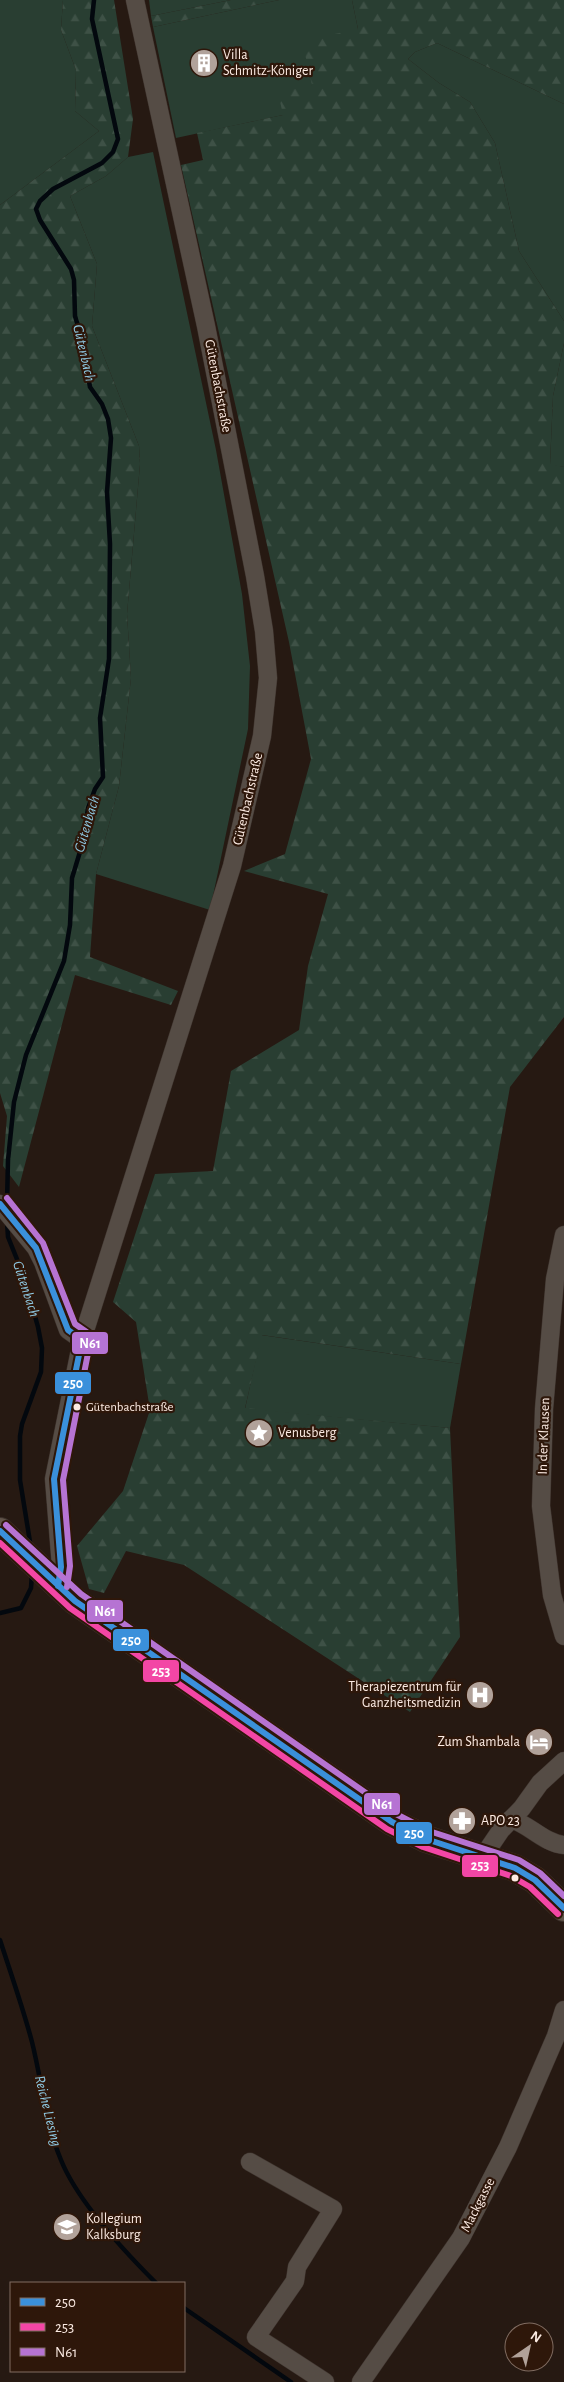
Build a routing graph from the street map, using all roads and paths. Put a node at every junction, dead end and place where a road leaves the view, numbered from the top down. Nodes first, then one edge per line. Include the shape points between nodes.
1 (135, 0) edge
2 (0, 1204) edge
3 (564, 1234) edge
4 (82, 1340) junction
5 (0, 1531) edge
6 (52, 1580) junction
7 (564, 1636) edge
8 (564, 1761) edge
9 (511, 1819) junction
10 (564, 1845) edge
11 (482, 1858) junction
12 (564, 1908) edge
13 (564, 2010) edge
14 (250, 2162) dead end
15 (325, 2382) edge
16 (361, 2382) edge

1 - 4 street, Gütenbachstraße via 254,566 268,678 262,736 232,866
2 - 4 street via 33,1243 68,1330
3 - 7 street, In der Klausen via 555,1278 544,1409 541,1506 552,1595
4 - 6 street, Gütenbachstraße via 54,1479 61,1567
5 - 6 main road
6 - 11 main road via 75,1601 392,1822 426,1839
8 - 9 street via 540,1783
9 - 10 street via 522,1822 552,1842
9 - 11 street
11 - 12 main road via 506,1864 527,1875
13 - 16 street, Mackgasse via 508,2147 461,2238
14 - 15 street via 333,2209 297,2267 295,2281 256,2337

